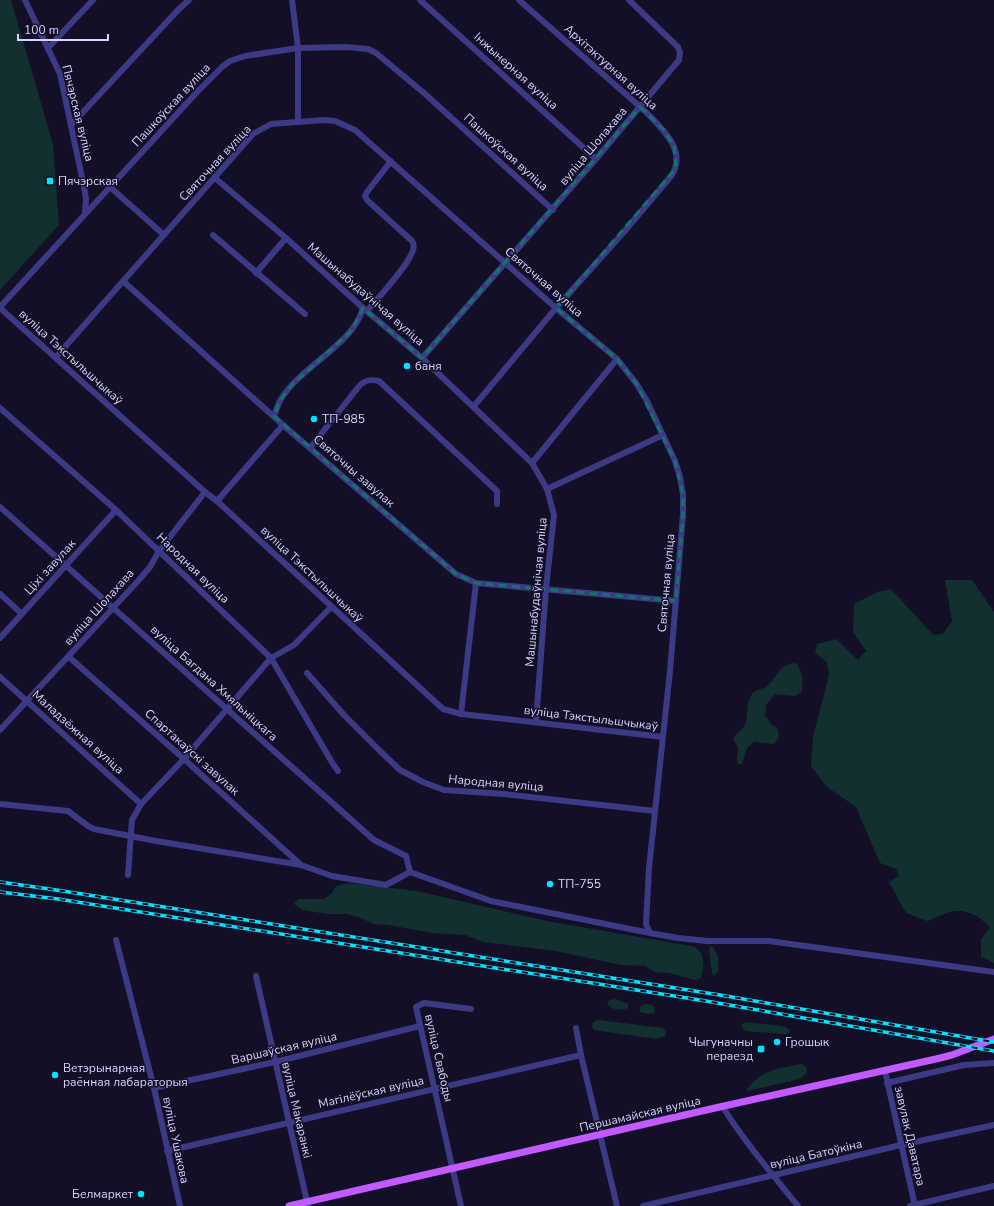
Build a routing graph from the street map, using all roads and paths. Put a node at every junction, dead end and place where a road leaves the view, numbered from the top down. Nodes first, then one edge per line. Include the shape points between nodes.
1 (25, 0) edge
2 (93, 0) edge
3 (189, 0) edge
4 (292, 0) edge
5 (420, 0) edge
6 (519, 0) edge
7 (629, 0) edge
8 (48, 48) junction
9 (298, 48) junction
10 (640, 107) junction
11 (298, 121) junction
12 (71, 125) junction
13 (596, 159) junction
14 (391, 161) junction
15 (215, 178) junction
16 (110, 187) junction
17 (552, 210) junction
18 (85, 213) junction
19 (213, 234) dead end
20 (164, 235) junction
21 (286, 238) junction
22 (506, 264) junction
23 (256, 273) junction
24 (123, 281) junction
25 (0, 308) edge
26 (556, 308) junction
27 (365, 309) junction
28 (305, 314) dead end
29 (56, 357) junction
30 (422, 358) junction
31 (617, 359) junction
32 (474, 406) junction
33 (1, 412) edge
34 (274, 416) junction
35 (283, 425) junction
36 (663, 435) junction
37 (310, 448) junction
38 (532, 463) junction
39 (547, 489) junction
40 (205, 492) junction
41 (217, 501) junction
42 (497, 504) dead end
43 (0, 507) edge
44 (116, 510) junction
45 (159, 551) junction
46 (66, 566) junction
47 (476, 583) junction
48 (546, 588) junction
49 (0, 594) edge
50 (676, 601) junction
51 (113, 607) junction
52 (331, 607) junction
53 (22, 614) junction
54 (0, 638) edge
55 (69, 657) junction
56 (271, 658) junction
57 (307, 673) dead end
58 (0, 677) edge
59 (27, 702) junction
60 (227, 710) junction
61 (461, 714) junction
62 (536, 722) junction
63 (0, 730) edge
64 (663, 737) junction
65 (184, 759) junction
66 (338, 771) dead end
67 (0, 804) edge
68 (141, 804) junction
69 (655, 811) junction
70 (130, 835) junction
71 (301, 865) junction
72 (410, 872) junction
73 (128, 874) dead end
74 (650, 933) junction
75 (116, 940) dead end
76 (994, 972) edge
77 (256, 976) dead end
78 (471, 1009) dead end
79 (420, 1026) junction
80 (576, 1028) dead end
81 (994, 1039) edge
82 (581, 1055) junction
83 (275, 1062) junction
84 (994, 1063) edge
85 (884, 1071) junction
86 (887, 1083) junction
87 (154, 1088) junction
88 (434, 1089) junction
89 (722, 1106) junction
90 (289, 1122) junction
91 (994, 1125) edge
92 (600, 1134) junction
93 (901, 1145) junction
94 (167, 1151) junction
95 (452, 1168) junction
96 (773, 1175) junction
97 (994, 1186) edge
98 (307, 1204) edge
99 (180, 1206) edge
100 (289, 1206) edge
101 (462, 1206) edge
102 (616, 1206) edge
103 (643, 1206) edge
104 (798, 1206) edge
105 (913, 1206) edge

1 - 8 street, Пячэрская вуліца
2 - 8 street
3 - 12 street
4 - 9 street
5 - 13 street, Інжынерная вуліца
6 - 10 street, Архітэктурная вуліца
7 - 10 street, вуліца Шолахава via 678,47 680,53 679,60
8 - 12 street, Пячэрская вуліца via 60,74
9 - 11 street
9 - 16 street, Пашкоўская вуліца via 245,56 230,61 198,90
9 - 17 street, Пашкоўская вуліца via 358,47 376,53 424,93
10 - 13 street, вуліца Шолахава
10 - 26 street, Архітэктурная вуліца via 663,129 674,146 676,168 623,233
11 - 14 street, Святочная вуліца via 324,120 344,124 355,130
11 - 15 street, Святочная вуліца via 271,124 253,134
12 - 18 street, Пячэрская вуліца via 86,199
13 - 17 street, вуліца Шолахава
14 - 22 street, Святочная вуліца
14 - 27 street via 365,196 414,244 413,251 406,264
15 - 20 street, Святочная вуліца
15 - 21 street, Машынабудаўнічая вуліца
16 - 18 street, Пашкоўская вуліца
16 - 20 street
17 - 22 street, вуліца Шолахава
18 - 25 street, Пашкоўская вуліца
19 - 23 street
20 - 24 street, Святочная вуліца
21 - 23 street
21 - 27 street, Машынабудаўнічая вуліца
22 - 26 street, Святочная вуліца
22 - 30 street, вуліца Шолахава
23 - 28 street
24 - 29 street, Святочная вуліца
24 - 34 street, Святочны завулак
25 - 29 street, вуліца Тэкстыльшчыкаў
26 - 31 street, Святочная вуліца
26 - 32 street
27 - 30 street, Машынабудаўнічая вуліца
27 - 34 street via 352,330 300,375 280,400
29 - 40 street, вуліца Тэкстыльшчыкаў
30 - 32 street, Машынабудаўнічая вуліца
31 - 36 street, Святочная вуліца via 647,401
31 - 38 street
32 - 38 street, Машынабудаўнічая вуліца
33 - 44 street, Народная вуліца
34 - 35 street, Святочны завулак
35 - 37 street, Святочны завулак
35 - 41 street
36 - 39 street
36 - 50 street, Святочная вуліца via 675,461 683,495
37 - 42 street via 360,385 372,379 379,381 497,491
37 - 47 street, Святочны завулак via 456,574
38 - 39 street, Машынабудаўнічая вуліца
39 - 48 street, Машынабудаўнічая вуліца via 554,515
40 - 41 street, вуліца Тэкстыльшчыкаў
40 - 45 street, вуліца Шолахава
41 - 52 street, вуліца Тэкстыльшчыкаў
43 - 46 street, вуліца Багдана Хмяльніцкага
44 - 45 street, Народная вуліца
44 - 46 street, Ціхі завулак
45 - 51 street, вуліца Шолахава via 150,567
45 - 56 street, Народная вуліца
46 - 51 street, вуліца Багдана Хмяльніцкага
46 - 53 street, Ціхі завулак
47 - 48 street
47 - 61 street
48 - 50 street
48 - 62 street, Машынабудаўнічая вуліца
49 - 53 street
50 - 64 street, Святочная вуліца
51 - 55 street, вуліца Шолахава
51 - 60 street, вуліца Багдана Хмяльніцкага
52 - 56 street via 294,645
52 - 61 street, вуліца Тэкстыльшчыкаў via 443,709
53 - 54 street, Ціхі завулак
55 - 59 street, вуліца Шолахава
55 - 65 street, Спартакаўскі завулак
56 - 60 street
56 - 66 street, Народная вуліца
57 - 69 street, Народная вуліца via 344,715 400,770 422,782 444,790
58 - 59 street, Маладзёжная вуліца
59 - 63 street, вуліца Шолахава
59 - 68 street, Маладзёжная вуліца
60 - 65 street
60 - 72 street, вуліца Багдана Хмяльніцкага via 374,840 406,856
61 - 62 street, вуліца Тэкстыльшчыкаў
62 - 64 street, вуліца Тэкстыльшчыкаў
64 - 69 street, Святочная вуліца
65 - 68 street
65 - 71 street, Спартакаўскі завулак
67 - 70 street via 68,811 94,829
68 - 70 street via 132,820
69 - 74 street, Святочная вуліца via 646,924
70 - 71 street
70 - 73 street
71 - 72 street via 332,876 386,885
72 - 74 street via 491,902
74 - 76 street via 707,941 769,941
75 - 87 street, вуліца Ушакова
77 - 83 street, вуліца Макаранкі
78 - 79 street, вуліца Свабоды via 424,1003 416,1007
79 - 83 street, Варшаўская вуліца
79 - 88 street, вуліца Свабоды
80 - 82 street
81 - 85 main road, Першамайская вуліца via 952,1055
82 - 88 street, Магілёўская вуліца
82 - 92 street
83 - 87 street, Варшаўская вуліца
83 - 90 street, вуліца Макаранкі
84 - 86 street via 964,1065
85 - 86 street, завулак Даватара
85 - 89 main road, Першамайская вуліца
86 - 93 street, завулак Даватара
87 - 94 street, вуліца Ушакова
88 - 90 street, Магілёўская вуліца
88 - 95 street, вуліца Свабоды
89 - 92 main road, Першамайская вуліца
89 - 96 street
90 - 94 street, Магілёўская вуліца
90 - 98 street, вуліца Макаранкі
91 - 93 street, вуліца Батоўкіна
92 - 95 main road, Першамайская вуліца
92 - 102 street
93 - 96 street, вуліца Батоўкіна
93 - 105 street, завулак Даватара
94 - 99 street, вуліца Ушакова
95 - 98 main road, Першамайская вуліца
95 - 101 street, вуліца Свабоды
96 - 103 street, вуліца Батоўкіна
96 - 104 street
97 - 105 street
98 - 100 main road, Першамайская вуліца

